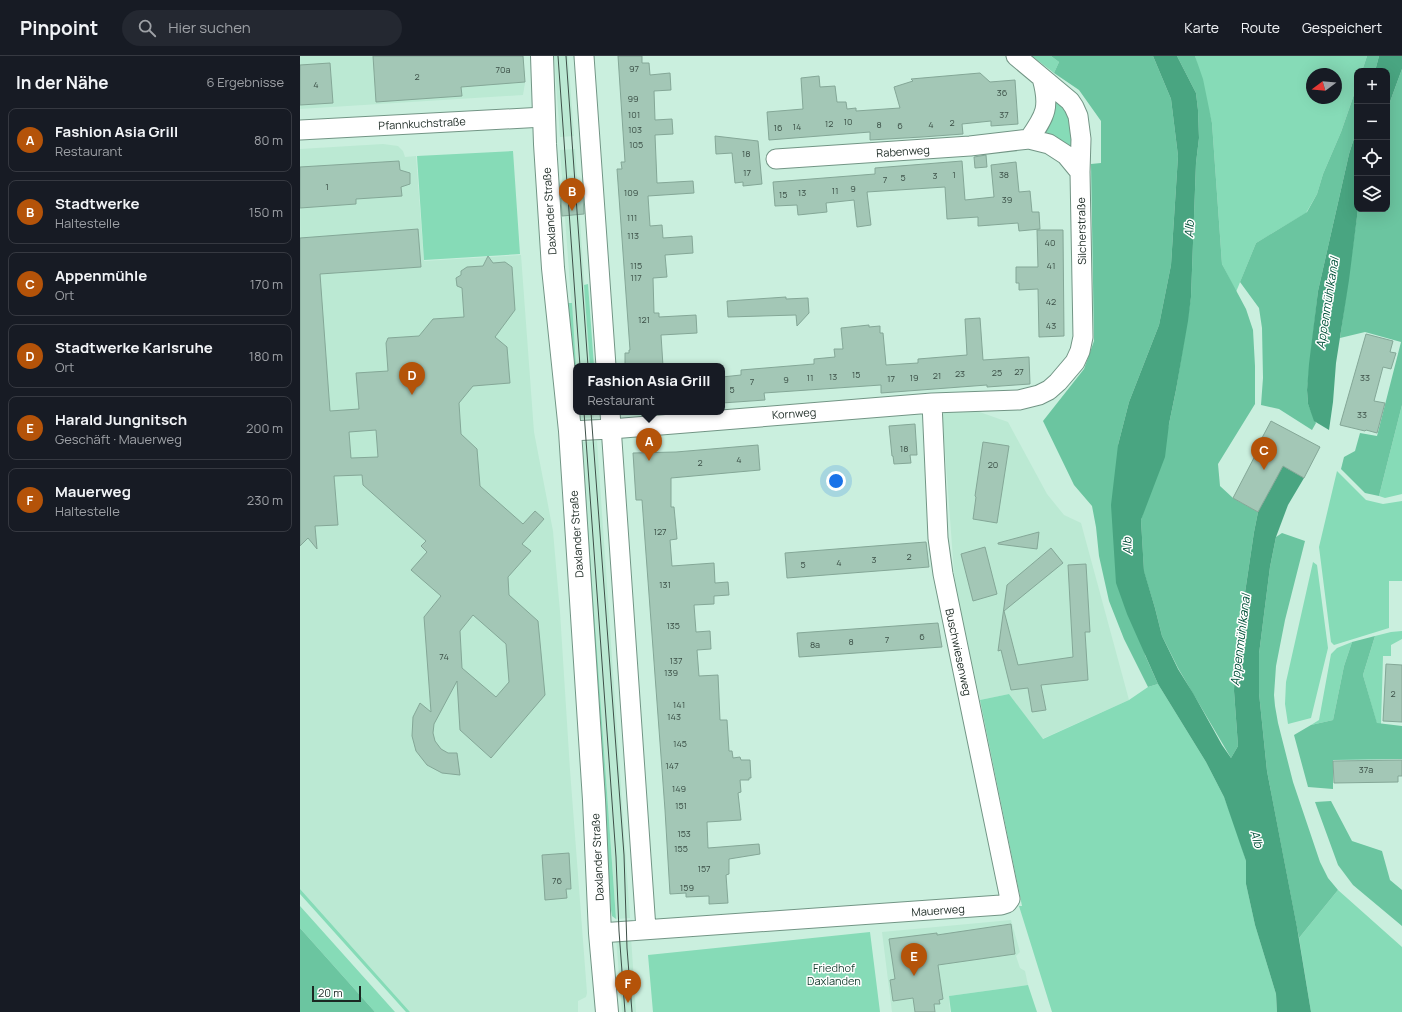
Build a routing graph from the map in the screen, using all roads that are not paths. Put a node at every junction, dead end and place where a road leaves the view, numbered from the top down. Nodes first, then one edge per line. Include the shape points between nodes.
1 (542, 56) edge
2 (584, 56) edge
3 (1016, 56) edge
4 (1042, 78) junction
5 (544, 117) junction
6 (300, 130) edge
7 (1029, 139) junction
8 (776, 159) dead end
9 (1080, 172) junction
10 (606, 363) edge
11 (1019, 400) joint
12 (932, 403) junction
13 (725, 414) edge
14 (705, 415) edge
15 (610, 420) edge
16 (570, 431) junction
17 (1010, 899) joint
18 (646, 930) junction
19 (600, 933) junction
20 (607, 1012) edge

1 - 5 street, Daxlander Straße
2 - 10 street
3 - 4 street, Silcherstraße
4 - 7 street via 1047,104 1038,127
4 - 9 street, Silcherstraße via 1074,107 1080,124
5 - 6 street, Pfannkuchstraße
5 - 16 street, Daxlander Straße via 553,268
7 - 8 street, Rabenweg via 970,146
7 - 9 street, Rabenweg via 1040,140 1053,146 1066,155
9 - 11 street, Silcherstraße via 1084,323 1080,351 1068,372 1049,390
11 - 12 street, Kornweg
12 - 13 street, Kornweg
12 - 17 street, Buschwiesenweg via 938,538 943,574
14 - 15 street, Kornweg
15 - 16 street, Kornweg
15 - 18 street
16 - 19 street, Daxlander Straße
17 - 18 street, Mauerweg via 1001,905
18 - 19 street, Mauerweg
19 - 20 street, Daxlander Straße

